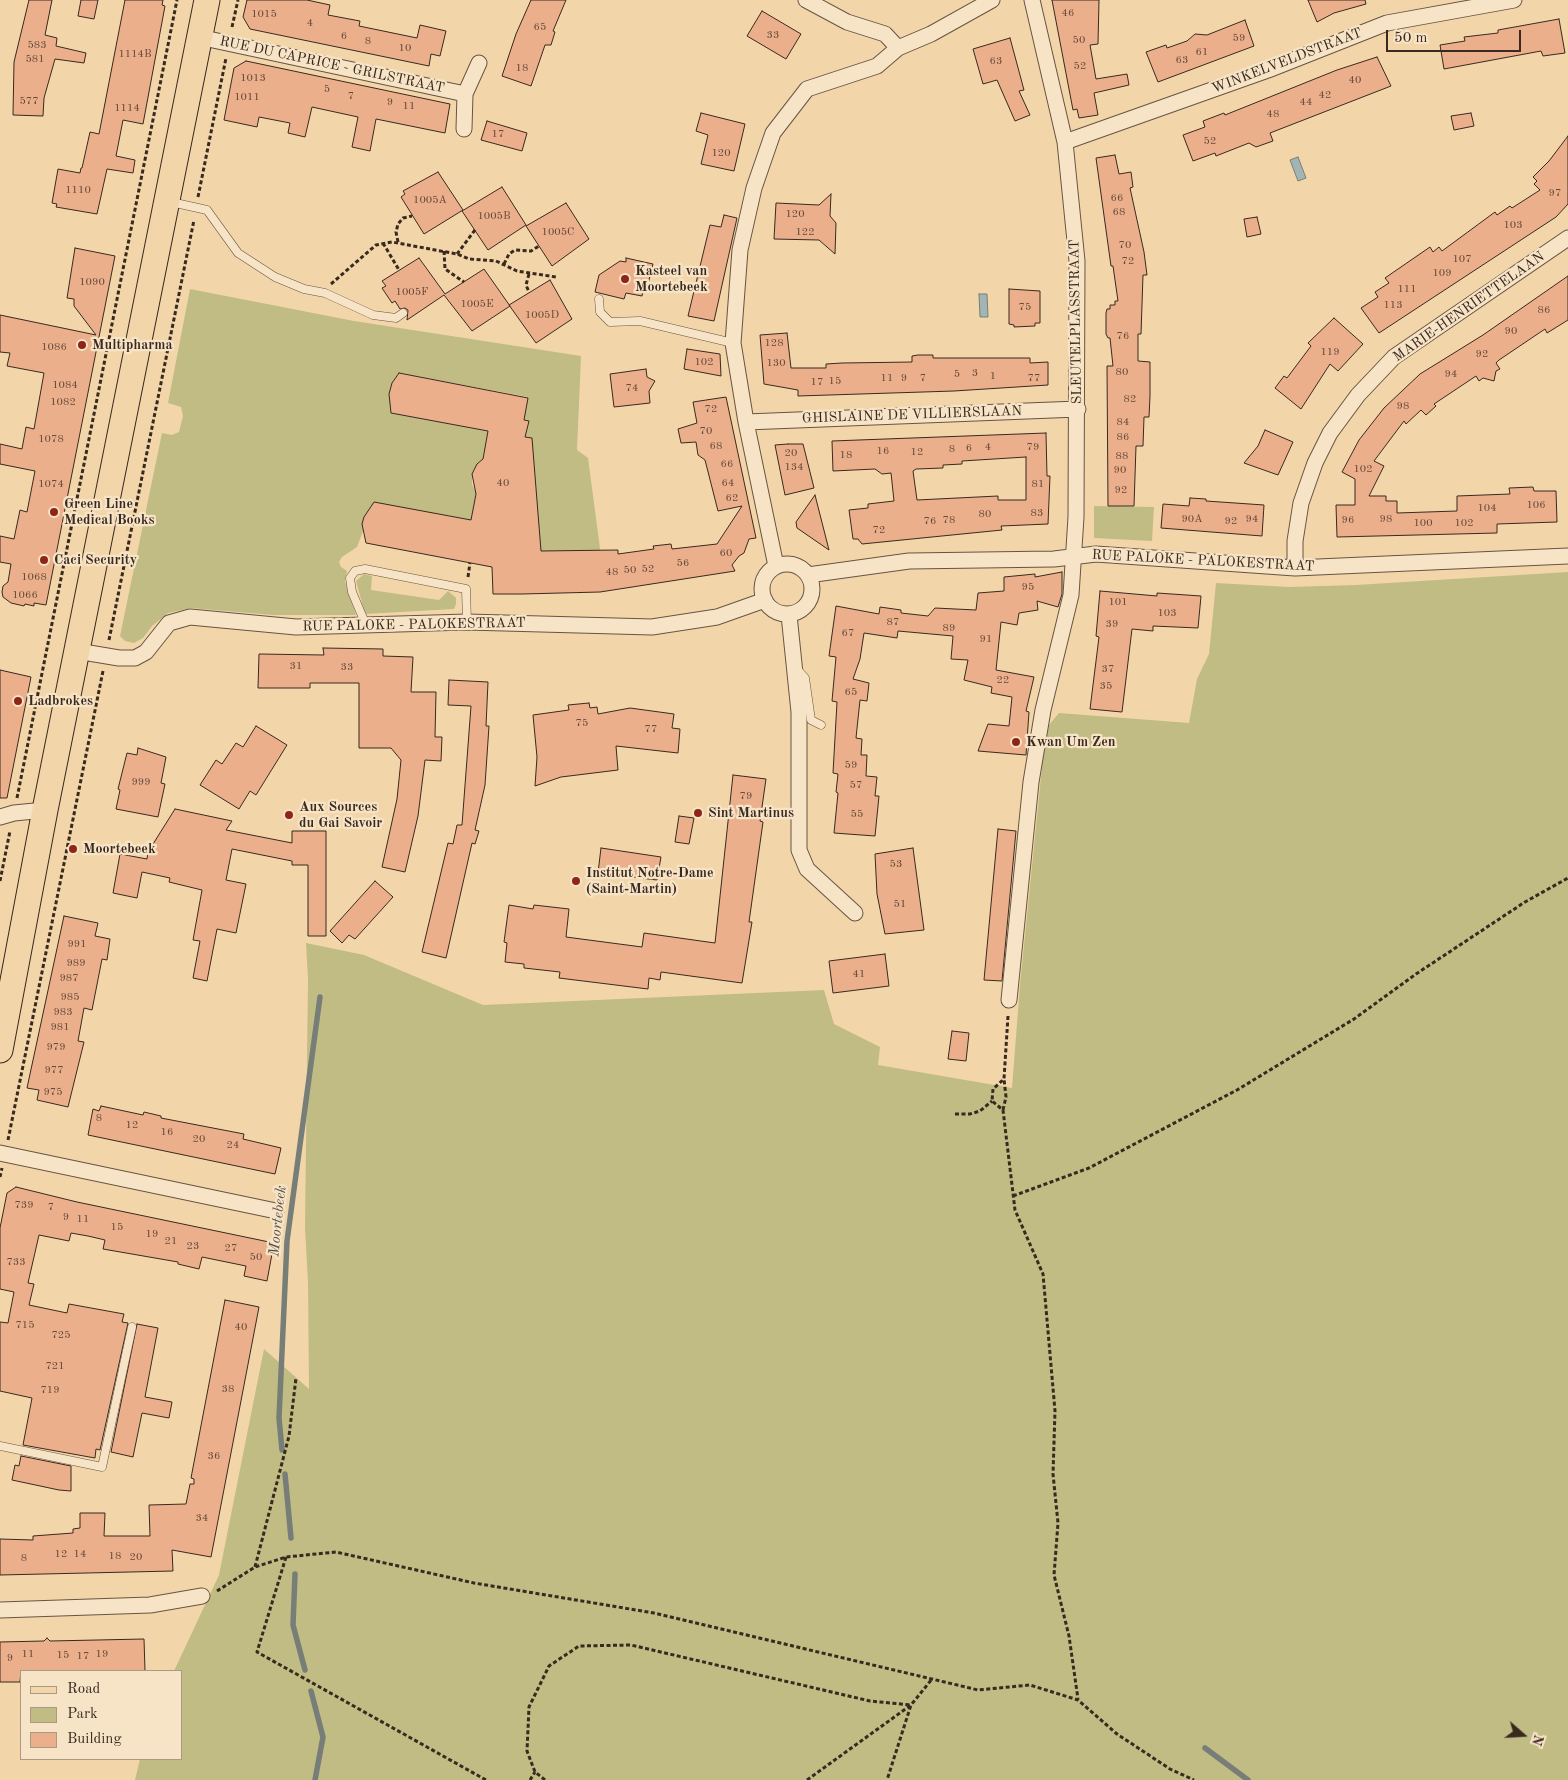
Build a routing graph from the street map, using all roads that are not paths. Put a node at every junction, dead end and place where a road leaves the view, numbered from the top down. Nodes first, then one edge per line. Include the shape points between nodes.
1 (207, 0) edge
2 (806, 0) edge
3 (992, 0) edge
4 (1032, 0) edge
5 (1514, 0) edge
6 (199, 37) junction
7 (898, 48) junction
8 (479, 64) dead end
9 (466, 94) junction
10 (464, 129) dead end
11 (1065, 142) junction
12 (167, 201) junction
13 (1568, 238) edge
14 (600, 299) dead end
15 (403, 314) dead end
16 (733, 343) junction
17 (1078, 409) junction
18 (746, 422) junction
19 (1568, 556) edge
20 (1074, 558) junction
21 (776, 566) junction
22 (1295, 568) junction
23 (808, 574) junction
24 (764, 600) junction
25 (789, 614) junction
26 (467, 622) junction
27 (366, 625) junction
28 (77, 651) junction
29 (793, 666) junction
30 (821, 725) dead end
31 (45, 810) junction
32 (7, 815) edge
33 (855, 912) dead end
34 (1009, 1000) road end
35 (1, 1036) edge
36 (2, 1153) edge
37 (276, 1211) dead end
38 (132, 1326) dead end
39 (0, 1446) edge
40 (202, 1596) road end
41 (0, 1610) edge

1 - 6 main road
2 - 7 street via 847,22 885,34
3 - 7 street via 931,34
4 - 11 street, SLEUTELPLASSTRAAT
5 - 11 street, WINKELVELDSTRAAT via 1387,23 1268,70
6 - 9 street, RUE DU CAPRICE - GRILSTRAAT
6 - 12 main road
7 - 16 street via 877,66 807,89 773,133 754,188 740,250
8 - 9 street
9 - 10 street
11 - 17 street, SLEUTELPLASSTRAAT via 1078,261
12 - 15 lane via 207,210 238,253 275,277 304,289 325,293 373,315 396,318
12 - 28 main road
13 - 22 street, MARIE-HENRIETTELAAN via 1394,357 1358,395 1330,433 1315,463 1302,504 1295,542
14 - 16 lane via 600,312 610,322 640,321
16 - 18 street
17 - 18 street, GHISLAINE DE VILLIERSLAAN
17 - 20 street, SLEUTELPLASSTRAAT
18 - 21 street
19 - 22 street, RUE PALOKE - PALOKESTRAAT
20 - 22 street, RUE PALOKE - PALOKESTRAAT via 1110,554
20 - 23 street, RUE PALOKE - PALOKESTRAAT via 909,561
20 - 34 street, SLEUTELPLASSTRAAT via 1071,595 1043,710 1032,782
21 - 23 street via 794,564
21 - 24 street via 765,577
23 - 25 street via 812,592 810,600 798,612
24 - 25 street via 770,608
24 - 26 street, RUE PALOKE - PALOKESTRAAT via 717,617 652,627
25 - 29 street
26 - 27 street, RUE PALOKE - PALOKESTRAAT
26 - 27 lane via 466,589 365,569 355,571 350,578 352,592
27 - 28 street, RUE PALOKE - PALOKESTRAAT via 296,627 190,617 169,623 146,652 135,658
28 - 31 main road
29 - 30 lane via 805,678 811,720
29 - 33 street via 799,712 799,850 807,869
31 - 32 street
31 - 35 main road
36 - 37 street
38 - 39 lane via 102,1468
40 - 41 street via 150,1605

